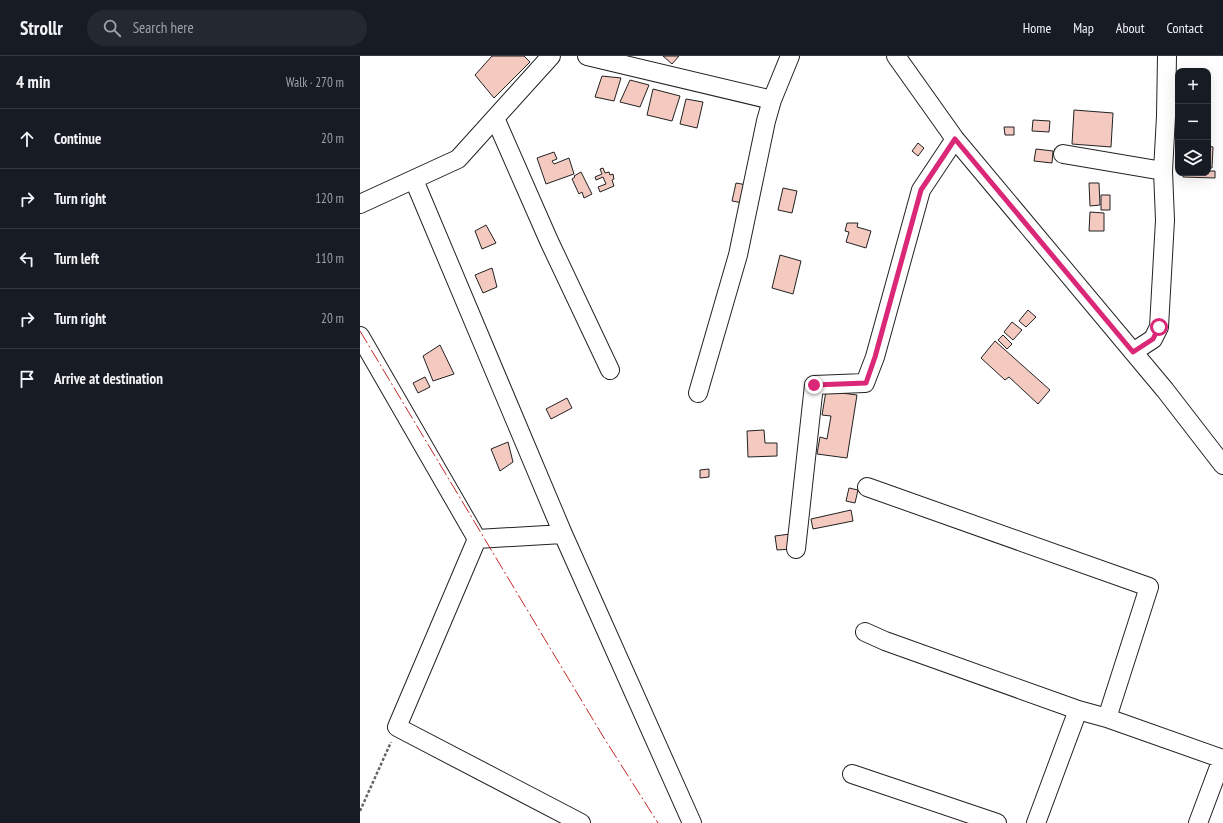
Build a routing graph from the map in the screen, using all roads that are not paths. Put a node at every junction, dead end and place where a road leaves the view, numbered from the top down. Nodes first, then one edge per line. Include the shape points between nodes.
1 (551, 56) edge
2 (587, 56) edge
3 (790, 56) edge
4 (896, 56) edge
5 (1167, 56) edge
6 (772, 100) junction
7 (495, 118) junction
8 (955, 139) junction
9 (1063, 154) dead end
10 (1163, 171) junction
11 (414, 180) junction
12 (360, 204) edge
13 (360, 336) edge
14 (1133, 352) junction
15 (610, 370) dead end
16 (698, 393) dead end
17 (1223, 465) edge
18 (867, 487) dead end
19 (563, 534) junction
20 (477, 539) junction
21 (796, 549) dead end
22 (865, 632) dead end
23 (1078, 710) junction
24 (1107, 718) junction
25 (1222, 759) edge
26 (852, 774) dead end
27 (581, 823) edge
28 (692, 823) edge
29 (997, 823) edge
30 (1036, 823) edge
31 (1198, 823) edge

1 - 7 street
2 - 6 street
3 - 6 street
4 - 8 street
5 - 10 street
6 - 16 street via 738,255
7 - 11 street via 458,159
7 - 15 street
8 - 14 street
8 - 21 street via 921,190 866,383 814,385
9 - 10 street
10 - 14 street via 1165,220 1159,327 1153,339
11 - 12 street
11 - 19 street
13 - 20 street
14 - 17 street
18 - 24 street via 1149,587
19 - 20 street
19 - 28 street
20 - 27 street via 397,727
22 - 23 street
23 - 24 street
23 - 30 street
24 - 25 street
25 - 31 street
26 - 29 street

